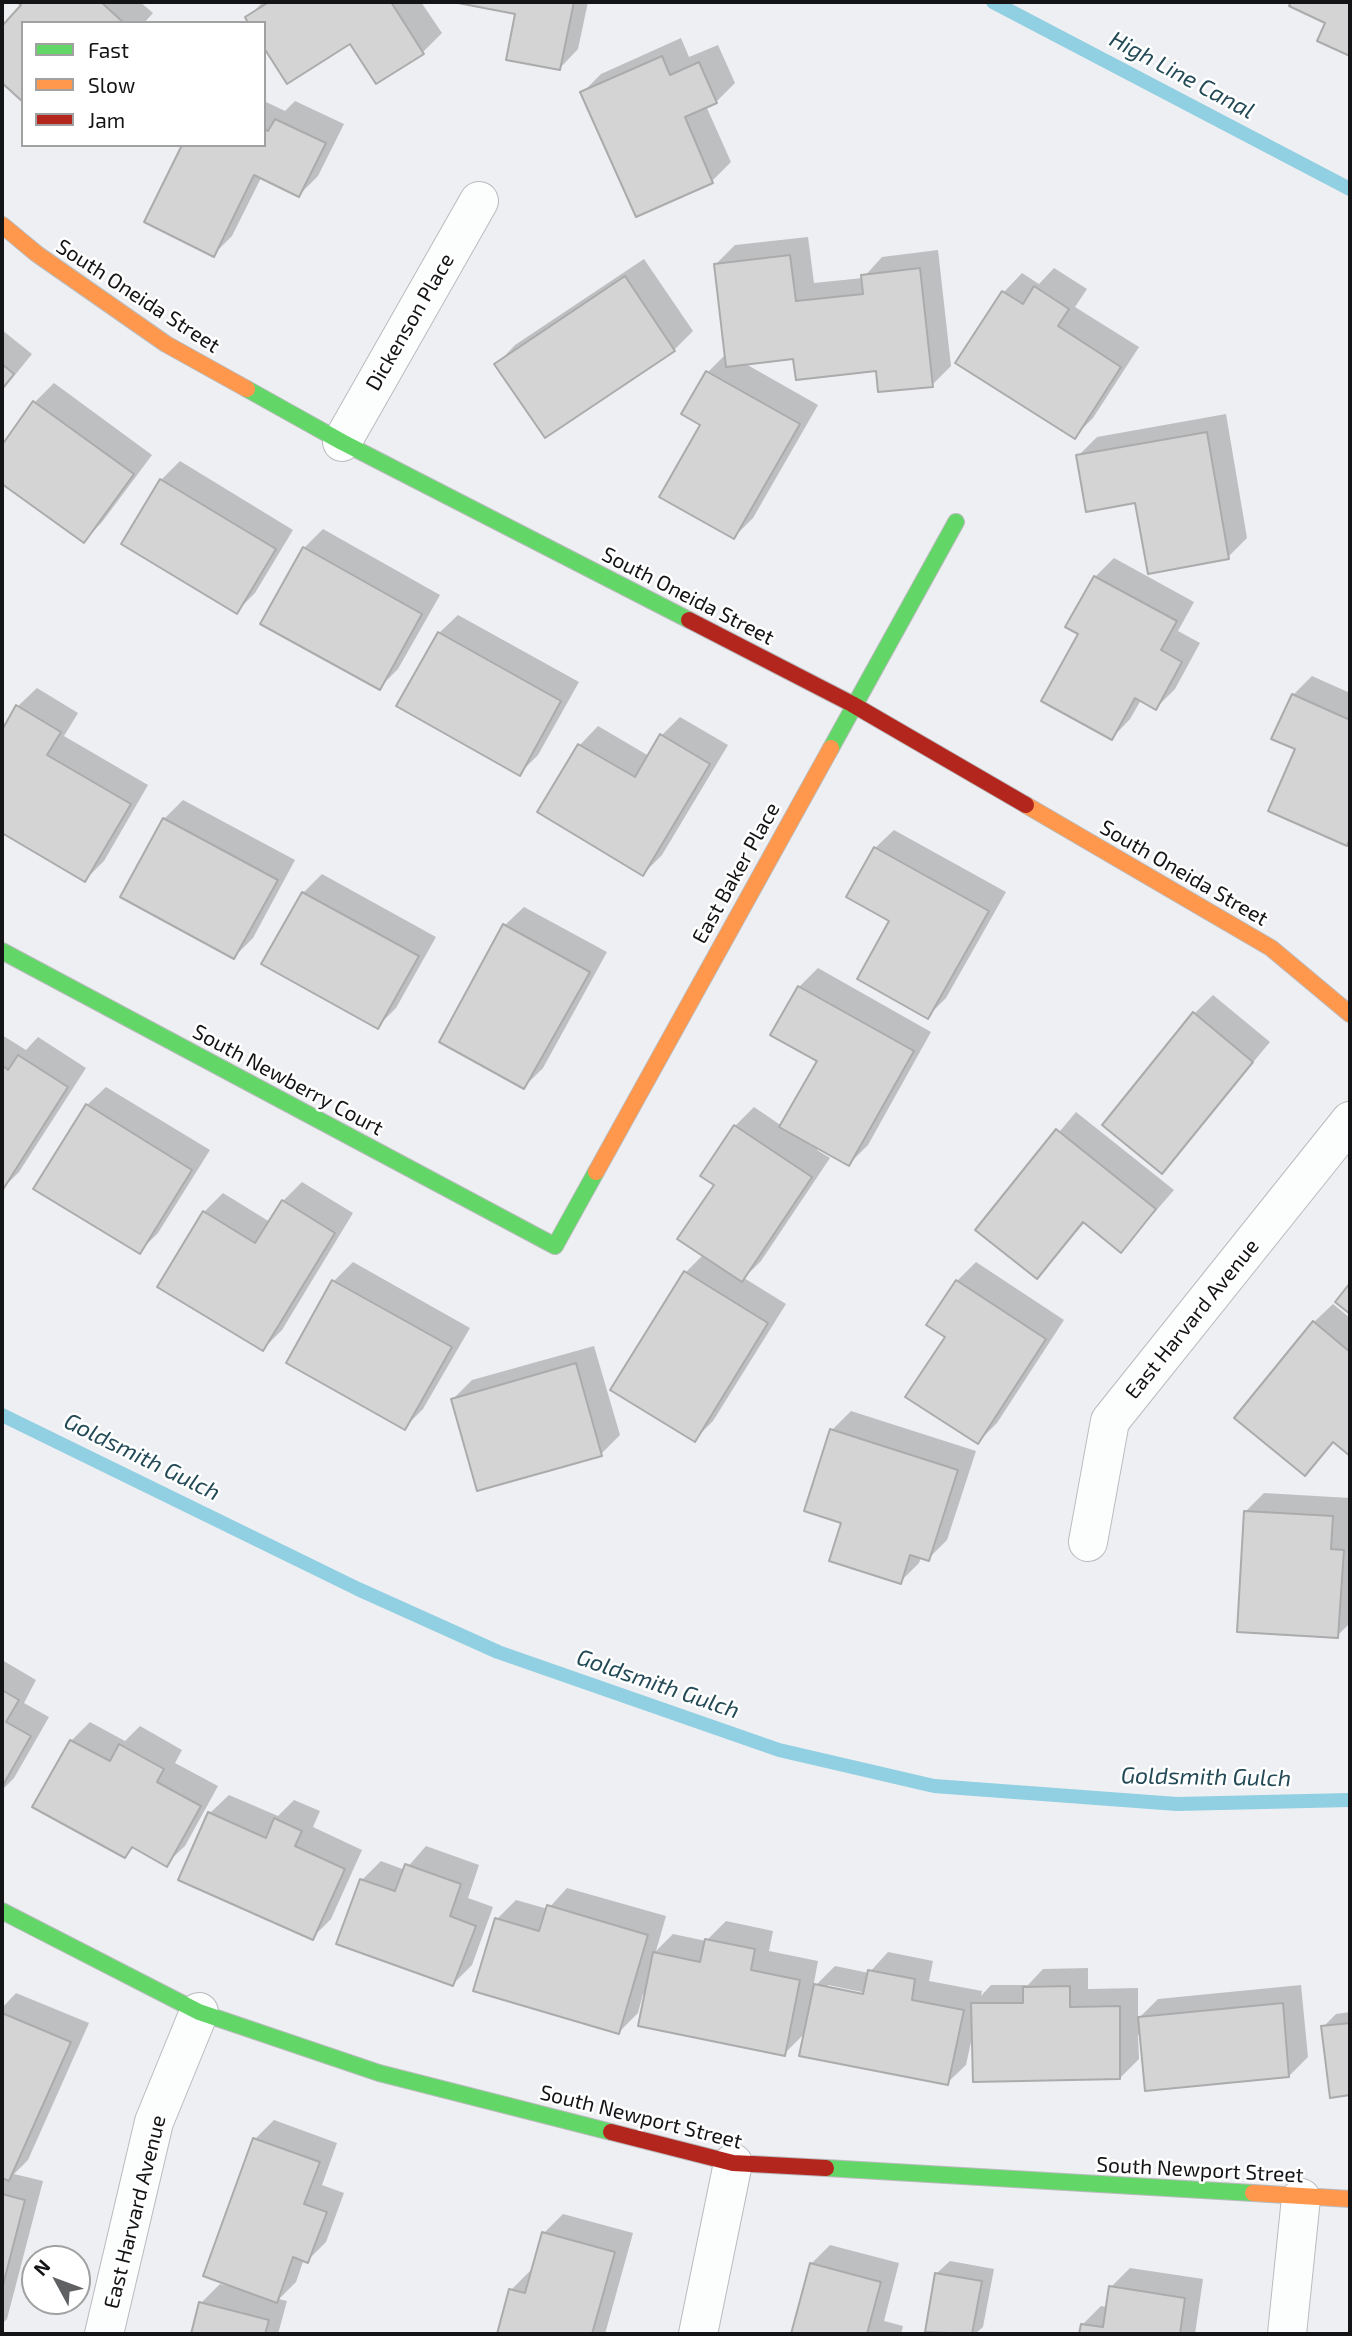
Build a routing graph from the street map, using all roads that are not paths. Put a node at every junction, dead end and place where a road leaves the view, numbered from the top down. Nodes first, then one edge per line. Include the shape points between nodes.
1 (479, 201) dead end
2 (2, 225) edge
3 (342, 442) junction
4 (956, 522) dead end
5 (852, 705) junction
6 (2, 951) edge
7 (1350, 1014) edge
8 (1350, 1121) edge
9 (555, 1246) joint
10 (1088, 1542) dead end
11 (2, 1911) edge
12 (199, 2012) junction
13 (733, 2163) junction
14 (1301, 2198) junction
15 (1350, 2199) edge
16 (104, 2334) edge
17 (698, 2334) edge
18 (1287, 2334) edge

1 - 3 street, Dickenson Place
2 - 3 street, South Oneida Street via 166,345
3 - 5 street, South Oneida Street
4 - 5 street, East Baker Place
5 - 7 street, South Oneida Street via 1271,948
5 - 9 street, East Baker Place
6 - 9 street, South Newberry Court
8 - 10 street, East Harvard Avenue via 1110,1421
11 - 12 street, South Newport Street
12 - 13 street, South Newport Street via 379,2074
12 - 16 street, East Harvard Avenue via 154,2122
13 - 14 street, South Newport Street
13 - 17 street
14 - 15 street, South Newport Street
14 - 18 street

